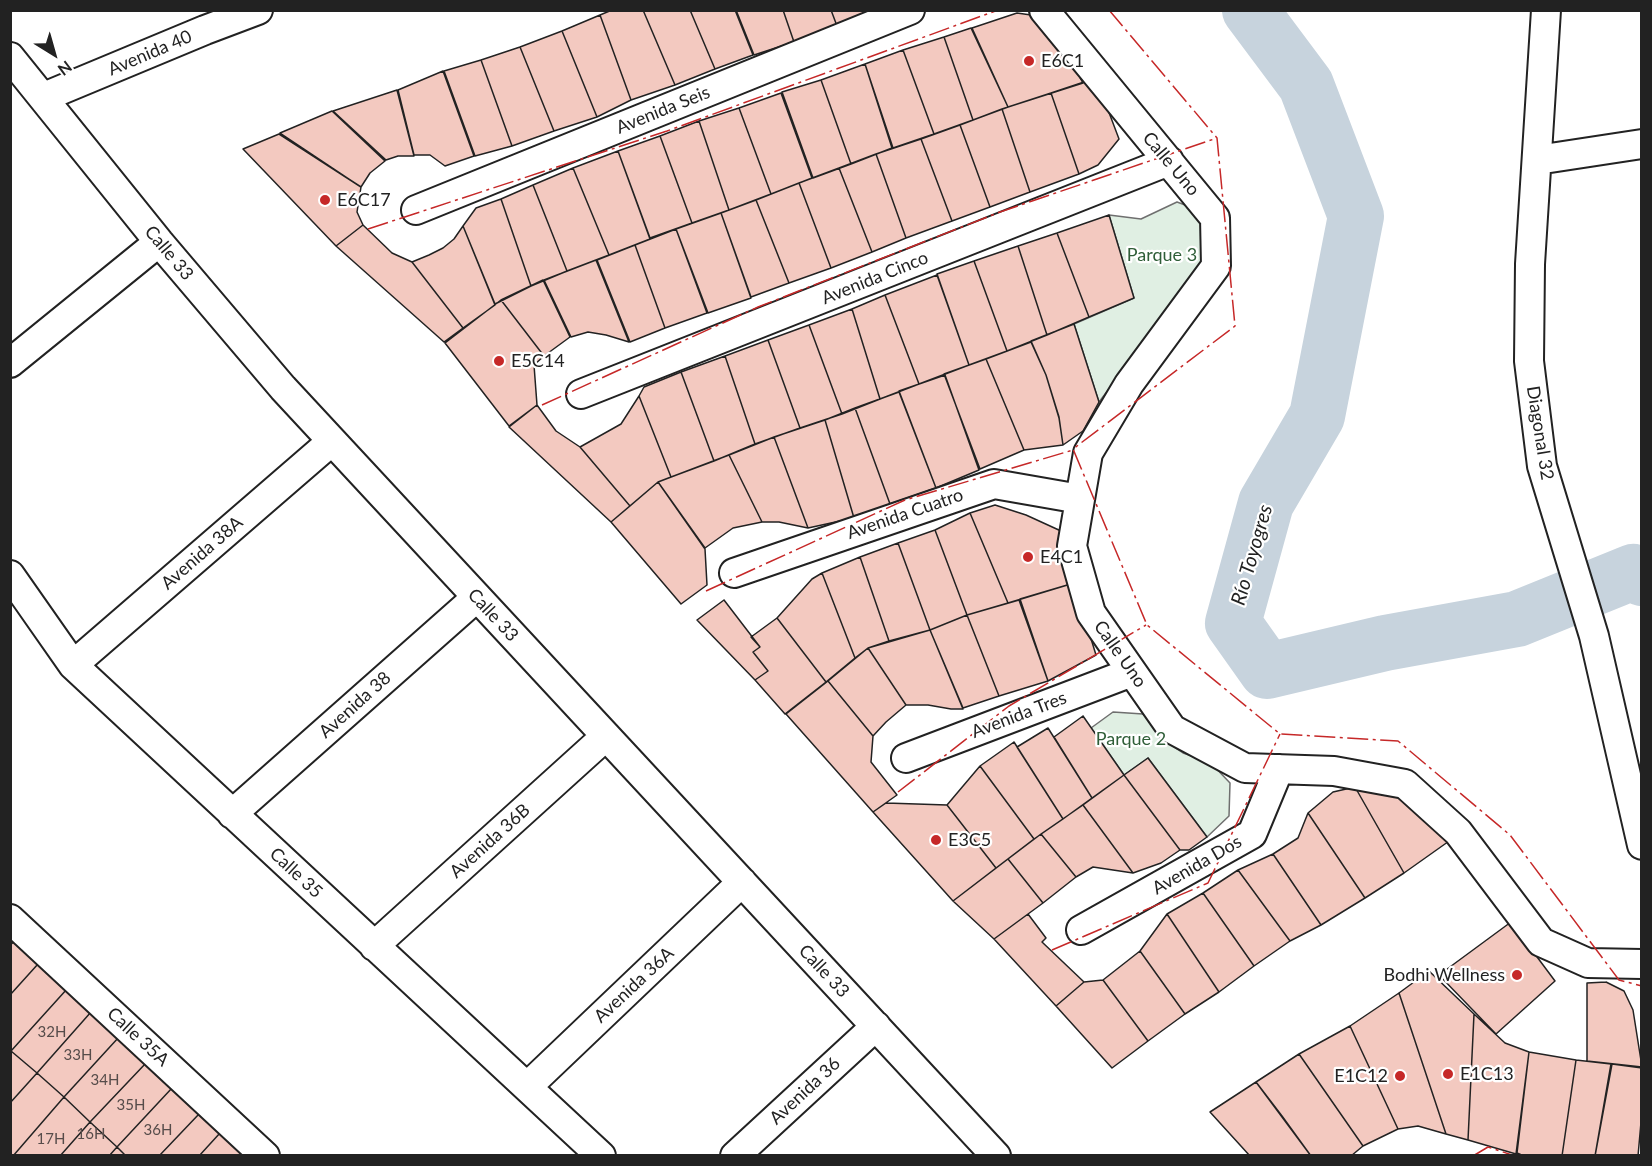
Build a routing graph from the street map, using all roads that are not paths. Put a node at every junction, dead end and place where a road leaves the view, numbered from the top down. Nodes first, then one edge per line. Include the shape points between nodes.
1 (258, 10) edge
2 (910, 10) edge
3 (1044, 10) edge
4 (1546, 10) edge
5 (201, 20) edge
6 (10, 57) edge
7 (44, 97) junction
8 (1641, 144) edge
9 (1537, 160) junction
10 (1168, 161) junction
11 (416, 210) dead end
12 (159, 242) junction
13 (10, 363) edge
14 (581, 394) dead end
15 (332, 441) junction
16 (1080, 499) junction
17 (734, 573) dead end
18 (10, 575) edge
19 (477, 597) junction
20 (73, 665) junction
21 (1132, 672) junction
22 (606, 736) junction
23 (906, 758) dead end
24 (1279, 769) junction
25 (232, 814) junction
26 (1641, 845) edge
27 (742, 882) junction
28 (10, 919) edge
29 (1081, 930) dead end
30 (374, 946) junction
31 (1641, 964) edge
32 (876, 1026) junction
33 (527, 1087) junction
34 (265, 1155) edge
35 (601, 1155) edge
36 (735, 1155) edge
37 (996, 1155) edge

1 - 5 street, Avenida 40
2 - 11 street, Avenida Seis
3 - 10 street, Calle Uno
4 - 9 street, Diagonal 32
5 - 7 street, Avenida 40
6 - 7 street, Calle 33
7 - 12 street, Calle 33
8 - 9 street
9 - 26 street, Diagonal 32 via 1529,361 1542,466 1594,636
10 - 14 street, Avenida Cinco
10 - 16 street, Calle Uno via 1215,218 1216,266 1129,384 1088,453
12 - 13 street
12 - 15 street, Calle 33
15 - 19 street, Calle 33
15 - 20 street, Avenida 38A
16 - 17 street, Avenida Cuatro via 994,484
16 - 21 street, Calle Uno via 1072,546 1091,613
18 - 20 street, Calle 35
19 - 22 street, Calle 33
19 - 25 street, Avenida 38
20 - 25 street, Calle 35
21 - 23 street, Avenida Tres
21 - 24 street, Calle Uno via 1173,729 1245,768
22 - 27 street, Calle 33
22 - 30 street, Avenida 36B
24 - 29 street, Avenida Dos via 1252,834
24 - 31 street, Calle Uno via 1334,771 1405,784 1458,832 1541,942 1588,963
25 - 30 street, Calle 35
27 - 32 street, Calle 33
27 - 33 street, Avenida 36A
28 - 34 street, Calle 35A
30 - 33 street, Calle 35
32 - 36 street, Avenida 36
32 - 37 street, Calle 33
33 - 35 street, Calle 35

